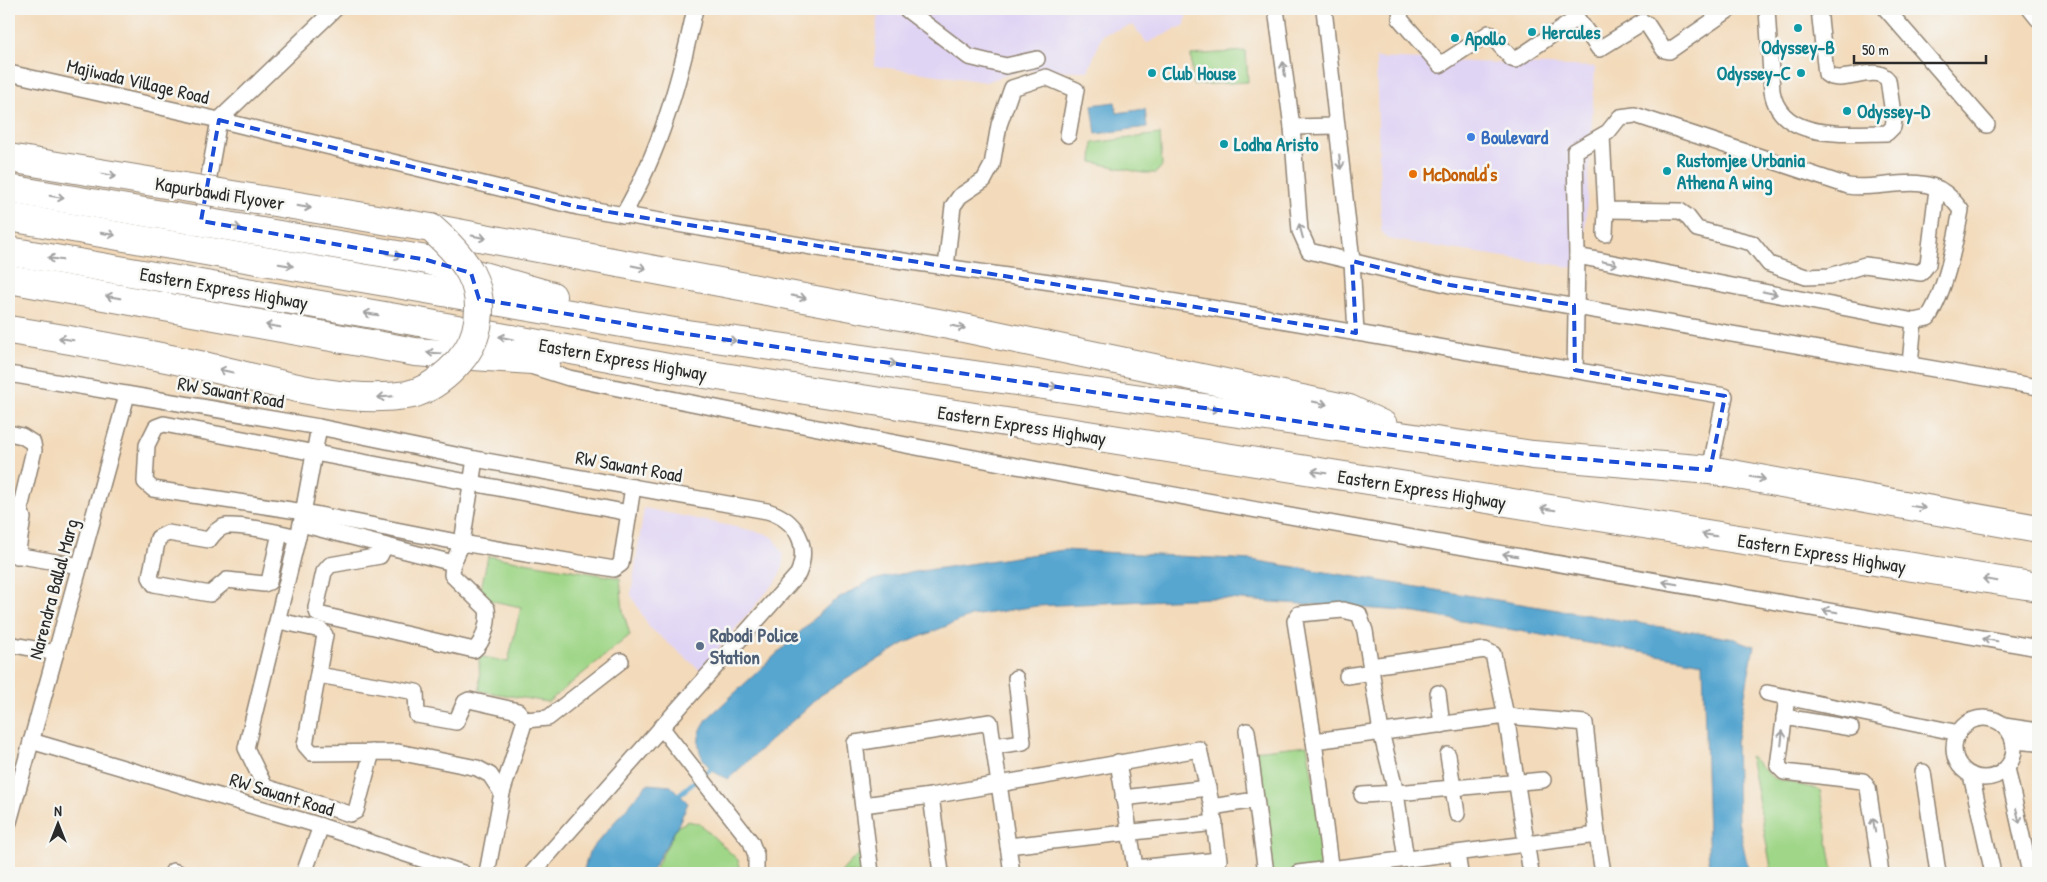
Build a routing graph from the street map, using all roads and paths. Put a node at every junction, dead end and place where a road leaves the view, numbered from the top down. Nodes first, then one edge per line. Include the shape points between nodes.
1 (335, 9) edge
2 (695, 9) edge
3 (906, 9) edge
4 (1276, 9) edge
5 (1324, 9) edge
6 (1401, 9) edge
7 (1730, 9) edge
8 (1767, 9) edge
9 (1819, 9) edge
10 (1886, 9) edge
11 (2030, 9) edge
12 (2038, 19) edge
13 (1037, 59) dead end
14 (9, 73) edge
15 (219, 120) junction
16 (1987, 125) dead end
17 (1336, 126) junction
18 (1292, 128) junction
19 (1068, 134) dead end
20 (1602, 136) junction
21 (9, 158) edge
22 (9, 189) edge
23 (1937, 189) junction
24 (1606, 210) junction
25 (623, 215) junction
26 (9, 217) edge
27 (201, 221) junction
28 (431, 228) junction
29 (1605, 234) dead end
30 (9, 251) edge
31 (1576, 256) junction
32 (1352, 261) junction
33 (946, 267) junction
34 (9, 279) edge
35 (1574, 305) junction
36 (1914, 321) junction
37 (9, 330) edge
38 (1356, 333) junction
39 (680, 334) junction
40 (507, 358) junction
41 (1910, 364) junction
42 (674, 370) junction
43 (1575, 370) junction
44 (9, 374) edge
45 (2038, 387) edge
46 (127, 395) junction
47 (319, 427) junction
48 (9, 433) edge
49 (1406, 436) junction
50 (314, 454) junction
51 (476, 459) junction
52 (1710, 470) junction
53 (472, 482) junction
54 (633, 487) junction
55 (629, 512) junction
56 (301, 524) junction
57 (2038, 529) edge
58 (280, 533) junction
59 (462, 543) junction
60 (385, 546) junction
61 (13, 555) edge
62 (453, 563) junction
63 (80, 566) junction
64 (2038, 587) edge
65 (279, 621) junction
66 (9, 644) edge
67 (2038, 648) edge
68 (56, 653) junction
69 (621, 661) dead end
70 (1371, 669) junction
71 (318, 675) junction
72 (1348, 676) dead end
73 (1016, 678) dead end
74 (1438, 693) dead end
75 (1768, 693) dead end
76 (1787, 697) junction
77 (1506, 716) junction
78 (1784, 717) junction
79 (525, 720) junction
80 (1442, 725) junction
81 (2004, 726) junction
82 (661, 727) junction
83 (1851, 728) dead end
84 (1247, 731) dead end
85 (2038, 731) edge
86 (1381, 732) junction
87 (1959, 733) junction
88 (31, 741) junction
89 (1314, 741) junction
90 (2013, 741) junction
91 (2038, 743) edge
92 (994, 746) junction
93 (372, 752) junction
94 (1448, 754) dead end
95 (1118, 762) junction
96 (2006, 768) junction
97 (1923, 772) dead end
98 (1971, 775) junction
99 (1543, 780) dead end
100 (1517, 781) junction
101 (1000, 782) junction
102 (1453, 787) junction
103 (1208, 788) junction
104 (502, 793) junction
105 (1396, 793) junction
106 (1362, 795) dead end
107 (12, 796) edge
108 (931, 796) junction
109 (1123, 798) junction
110 (1255, 800) junction
111 (863, 806) junction
112 (1212, 807) junction
113 (1457, 814) dead end
114 (9, 822) edge
115 (1215, 823) junction
116 (322, 826) junction
117 (1128, 831) junction
118 (1597, 835) junction
119 (1526, 844) junction
120 (1008, 846) junction
121 (1457, 854) junction
122 (2033, 858) edge
123 (1400, 864) edge
124 (1135, 871) edge
125 (1331, 871) edge
126 (173, 873) edge
127 (179, 873) edge
128 (304, 873) edge
129 (463, 873) edge
130 (487, 873) edge
131 (532, 873) edge
132 (756, 873) edge
133 (871, 873) edge
134 (941, 873) edge
135 (1012, 873) edge
136 (1266, 873) edge
137 (1298, 873) edge
138 (1460, 873) edge
139 (1531, 873) edge
140 (1603, 873) edge
141 (1881, 873) edge
142 (1938, 873) edge
143 (1993, 873) edge
144 (2030, 873) edge

1 - 15 street, Majiwada Village Road
2 - 25 street via 683,66 647,171
3 - 13 street via 969,57 1006,66
18 -> 4 street
5 - 17 street
6 - 7 street via 1400,19 1440,65 1489,33 1515,60 1576,18 1599,49 1643,22 1668,51
8 - 9 street via 1772,91 1778,111 1817,132 1887,133 1894,120 1888,80 1877,74 1834,78 1826,74
10 - 16 street
11 - 12 street
14 - 15 street, Majiwada Village Road
15 - 25 street via 578,207
15 - 27 street
17 - 18 street
17 -> 32 street
32 -> 18 street via 1309,251 1300,231
19 - 33 street via 1076,90 1046,77 1012,88 999,124 992,165 984,180 960,196 953,206
20 - 23 street via 1620,117 1635,115 1848,186 1862,189 1915,182
20 - 24 street
20 - 31 street via 1575,152
21 -> 28 highway, Kapurbawdi Flyover, bridge
22 -> 27 highway
23 - 24 street via 1928,264 1921,273 1865,265 1830,276 1806,277 1769,264 1752,243 1697,229 1680,211
23 - 36 street via 1944,191 1962,210 1936,305 1928,318
24 - 29 street
25 - 33 street
26 -> 39 highway, Eastern Express Highway
27 -> 39 highway via 427,260
28 -> 37 highway, bridge via 453,247 469,268 478,290 481,314 474,339 460,360 439,381 409,395 363,398 117,347
28 -> 49 highway, Kapurbawdi Flyover via 954,326 1349,409
42 -> 30 highway, Eastern Express Highway
31 - 35 street
31 -> 36 street
32 - 35 street via 1450,286
32 - 38 street
33 - 38 street via 1106,290
40 -> 34 highway via 415,352
35 - 41 street
35 - 43 street
36 - 41 street
38 - 43 street
39 -> 49 highway, Eastern Express Highway
40 - 42 highway
67 -> 40 street via 823,431 569,378
41 - 45 street
64 -> 42 highway, Eastern Express Highway
43 - 52 street via 1725,396
44 - 46 street, RW Sawant Road
46 - 47 street, RW Sawant Road
46 - 63 street, Narendra Ballal Marg
47 - 50 street
47 - 51 street, RW Sawant Road
48 - 61 street via 22,436 33,444 34,450 20,509 23,518
49 - 52 highway, Eastern Express Highway via 1533,455
50 - 53 street
50 - 56 street
50 - 56 street via 164,424 156,427 147,445 145,482 153,489
51 - 53 street
51 - 54 street, RW Sawant Road
52 -> 57 highway, Eastern Express Highway
53 - 55 street
53 - 59 street
54 - 55 street
54 - 82 street, RW Sawant Road via 777,514 794,526 802,544 802,565 798,574
55 - 59 street via 621,564 614,569
56 - 58 street
56 - 59 street
56 - 60 street
56 - 65 street
58 - 58 street via 226,526 215,531 209,540 168,533 158,538 150,577 154,584 210,594 227,580 264,584 269,582
59 - 62 street
60 - 62 street
60 - 62 street via 380,556 373,559 330,565 324,572 316,608 318,614 474,650 480,645 487,609 452,576
61 - 63 street
63 - 68 street, Narendra Ballal Marg
65 - 71 street via 321,630 325,635
65 - 93 street via 246,748 265,787 350,814 356,811
66 - 68 street
68 - 88 street, Narendra Ballal Marg
69 - 79 street via 548,718
70 - 72 street
70 - 77 street via 1485,650 1493,654
70 - 86 street
70 - 89 street via 1359,614 1343,610 1299,614 1295,621
71 - 79 street via 416,692 417,715 456,722 469,700 518,711
71 - 93 street via 305,745 312,753
73 - 92 street via 1023,742
74 - 80 street
75 - 76 street
76 - 78 street
76 - 87 street
77 - 80 street
77 - 100 street
77 - 118 street via 1585,723
78 - 83 street
141 -> 78 street via 1868,788 1863,782 1784,772 1778,766
79 - 104 street
80 - 86 street
81 - 85 street
81 - 87 street via 1989,719 1980,719
81 - 90 street
82 - 131 street, RW Sawant Road
82 - 132 street via 751,842 756,856
84 - 110 street
86 - 89 street
86 - 105 street
87 - 98 street via 1954,752 1963,770
88 - 107 street, Narendra Ballal Marg
88 - 116 street, RW Sawant Road
89 - 125 street
90 - 91 street
90 - 96 street via 2012,760
92 - 101 street
92 - 111 street via 990,722 855,743
93 - 104 street via 398,752 477,768 490,775
94 - 102 street
95 - 101 street
95 - 103 street via 1199,749
95 - 109 street
96 - 98 street via 1990,778
96 -> 122 street
97 - 142 street
98 - 143 street
99 - 100 street
100 - 102 street
100 - 119 street
101 - 108 street
101 - 120 street
102 - 105 street
102 - 113 street
103 - 109 street
103 - 112 street
104 - 130 street
105 - 106 street
105 - 123 street
107 - 114 street, Narendra Ballal Marg
108 - 111 street
108 - 134 street
109 - 117 street
110 - 112 street
110 - 136 street
111 - 133 street
112 - 115 street
115 - 117 street
115 - 124 street via 1219,860
116 - 128 street
116 - 129 street, RW Sawant Road
117 - 120 street
117 - 124 street
118 - 119 street
118 - 140 street
119 - 121 street
119 - 139 street
120 - 135 street
121 - 123 street
121 - 138 street
122 - 144 street
123 - 125 street
125 - 137 street
126 - 127 street

